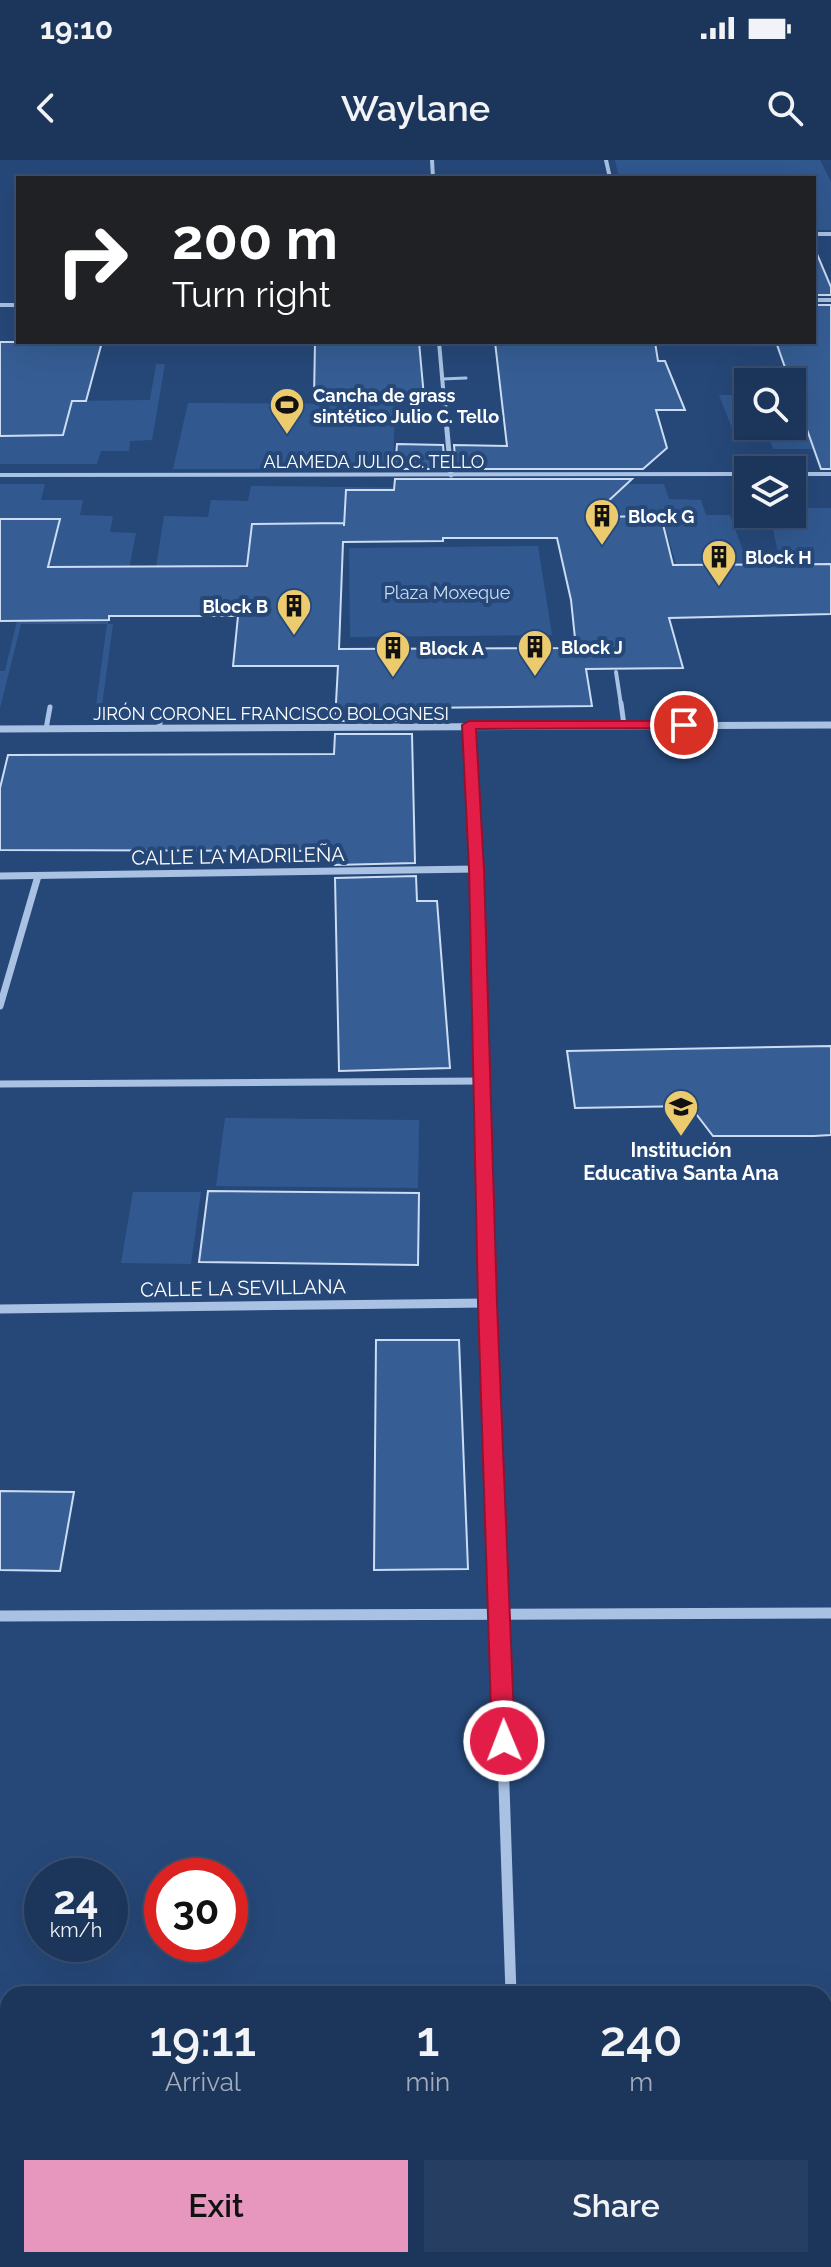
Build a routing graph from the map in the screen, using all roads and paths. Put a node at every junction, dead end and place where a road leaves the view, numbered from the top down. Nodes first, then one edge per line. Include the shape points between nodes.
1 (439, 344) edge
2 (466, 378) dead end
3 (442, 379) junction
4 (734, 474) edge
5 (806, 474) edge
6 (831, 474) edge
7 (0, 475) edge
8 (451, 475) junction
9 (616, 672) dead end
10 (50, 707) dead end
11 (163, 709) dead end
12 (469, 725) junction
13 (624, 725) junction
14 (831, 725) edge
15 (159, 728) junction
16 (0, 729) edge
17 (46, 729) junction
18 (477, 869) junction
19 (0, 876) edge
20 (38, 876) junction
21 (0, 1006) edge
22 (482, 1081) junction
23 (0, 1084) edge
24 (487, 1303) junction
25 (0, 1309) edge
26 (831, 1613) edge
27 (500, 1614) junction
28 (0, 1616) edge
29 (511, 1986) edge

1 - 3 street
2 - 3 lane
3 - 8 street
4 - 8 street, ALAMEDA JULIO C. TELLO
5 - 6 street
7 - 8 street, ALAMEDA JULIO C. TELLO
9 - 13 lane
10 - 17 lane
11 - 15 lane
12 - 13 street, JIRÓN CORONEL FRANCISCO BOLOGNESI
12 - 15 street, JIRÓN CORONEL FRANCISCO BOLOGNESI
12 - 18 street
13 - 14 street, JIRÓN CORONEL FRANCISCO BOLOGNESI
15 - 17 street, JIRÓN CORONEL FRANCISCO BOLOGNESI
16 - 17 street, JIRÓN CORONEL FRANCISCO BOLOGNESI
18 - 20 street, CALLE LA MADRILEÑA
18 - 22 street
19 - 20 street, CALLE LA MADRILEÑA
20 - 21 street
22 - 23 street
22 - 24 street
24 - 25 street, CALLE LA SEVILLANA
24 - 27 street
26 - 27 street
27 - 28 street
27 - 29 street

